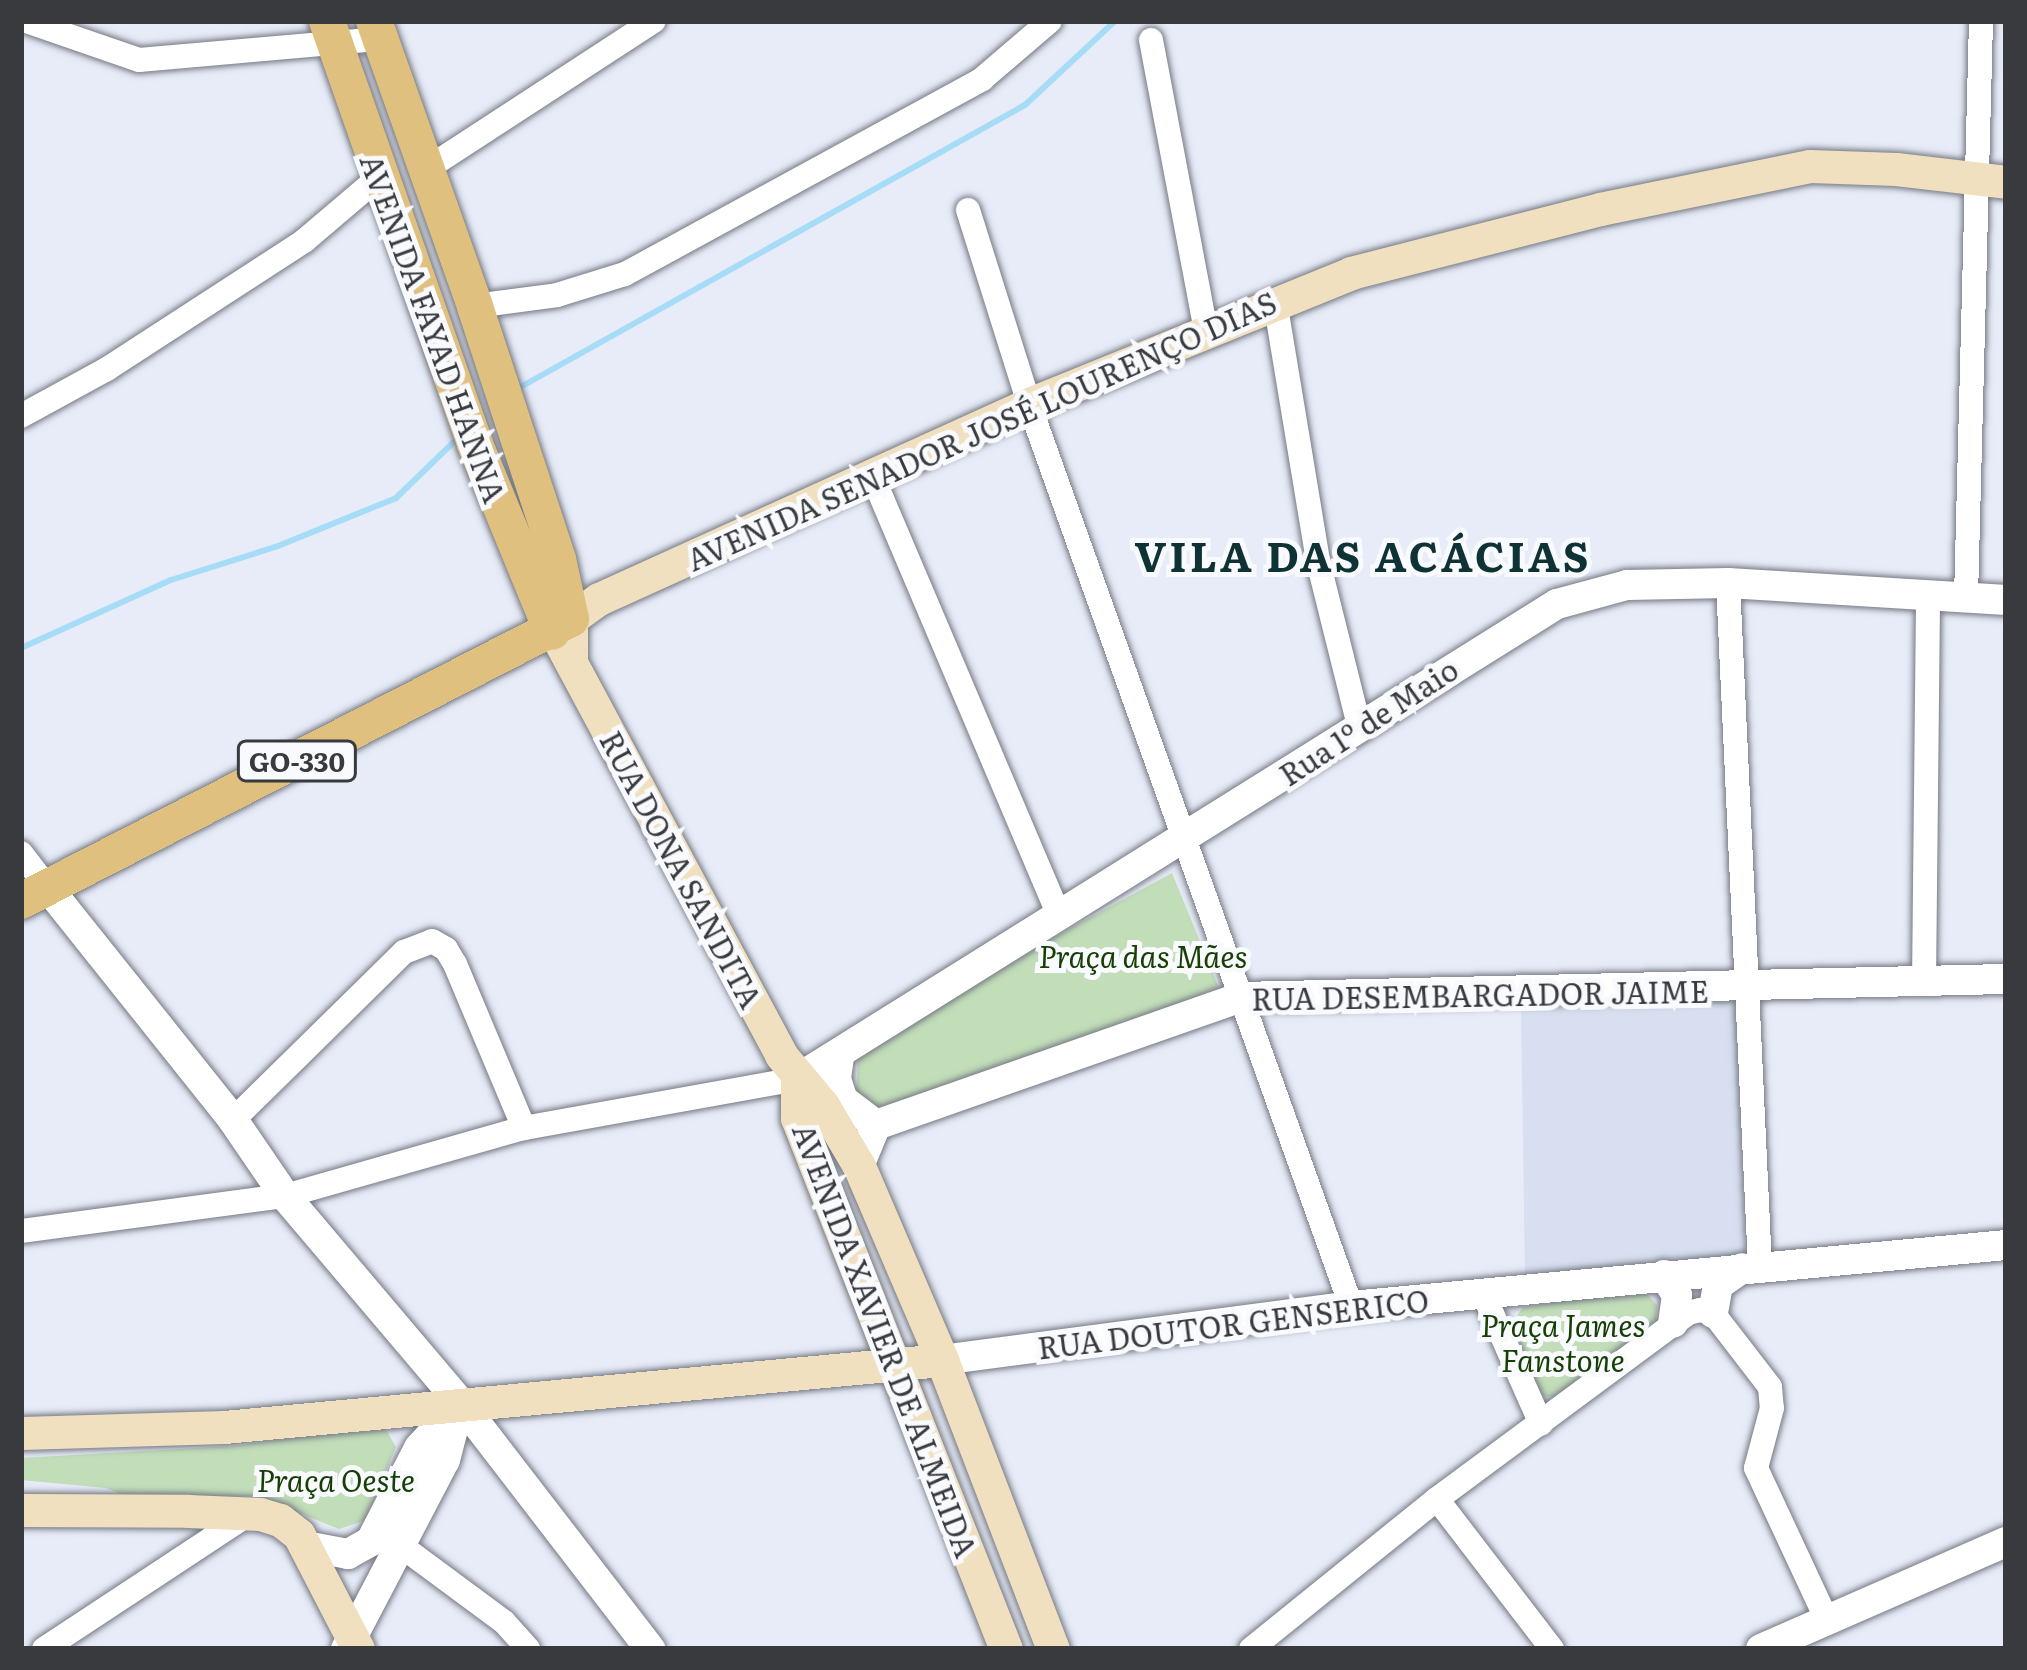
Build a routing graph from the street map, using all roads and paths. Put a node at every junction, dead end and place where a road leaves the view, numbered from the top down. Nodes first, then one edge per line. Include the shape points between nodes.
1 (26, 21) edge
2 (654, 21) edge
3 (1050, 21) edge
4 (1981, 21) edge
5 (377, 30) edge
6 (332, 34) edge
7 (1151, 40) dead end
8 (425, 170) junction
9 (378, 178) junction
10 (1990, 180) edge
11 (968, 210) dead end
12 (1275, 301) junction
13 (475, 305) junction
14 (1206, 330) junction
15 (1029, 404) junction
16 (21, 416) edge
17 (872, 475) junction
18 (1728, 583) junction
19 (1928, 595) junction
20 (1966, 598) junction
21 (2006, 600) edge
22 (565, 636) junction
23 (1359, 726) junction
24 (1184, 840) junction
25 (21, 853) edge
26 (34, 894) edge
27 (1059, 915) junction
28 (2006, 979) edge
29 (1924, 983) junction
30 (1746, 988) junction
31 (1241, 998) junction
32 (839, 1057) junction
33 (797, 1079) junction
34 (233, 1120) junction
35 (876, 1125) junction
36 (524, 1128) junction
37 (859, 1166) junction
38 (286, 1196) junction
39 (21, 1231) edge
40 (2006, 1245) edge
41 (1751, 1267) junction
42 (1664, 1275) junction
43 (1483, 1293) junction
44 (1351, 1306) junction
45 (1713, 1313) junction
46 (1673, 1323) junction
47 (942, 1360) junction
48 (896, 1365) junction
49 (460, 1402) junction
50 (1540, 1424) junction
51 (69, 1430) junction
52 (21, 1433) edge
53 (21, 1446) edge
54 (21, 1488) edge
55 (1437, 1498) junction
56 (117, 1508) junction
57 (21, 1510) edge
58 (250, 1513) junction
59 (2006, 1542) edge
60 (400, 1545) junction
61 (305, 1546) junction
62 (1827, 1620) junction
63 (352, 1646) edge
64 (44, 1649) edge
65 (528, 1649) edge
66 (650, 1649) edge
67 (1006, 1649) edge
68 (1053, 1649) edge
69 (1251, 1649) edge
70 (1552, 1649) edge
71 (1761, 1649) edge

1 - 6 street via 139,60
2 - 8 street
3 - 13 street via 982,79 625,274 557,295
4 - 10 street
5 - 6 street
5 - 8 main road, AVENIDA FAYAD HANNA
6 - 9 main road, AVENIDA FAYAD HANNA
7 - 14 street
8 - 13 main road, AVENIDA FAYAD HANNA
9 - 16 street via 286,253
9 - 22 main road, AVENIDA FAYAD HANNA via 468,427
10 - 12 main road, AVENIDA SENADOR JOSÉ LOURENÇO DIAS / GO-330 via 1810,166 1459,244
10 - 20 street
11 - 15 street
12 - 14 main road, AVENIDA SENADOR JOSÉ LOURENÇO DIAS / GO-330
12 - 23 street via 1326,603
13 - 22 main road, AVENIDA FAYAD HANNA
14 - 15 main road, AVENIDA SENADOR JOSÉ LOURENÇO DIAS / GO-330
15 - 17 main road, AVENIDA SENADOR JOSÉ LOURENÇO DIAS / GO-330
15 - 24 street
17 - 22 main road, AVENIDA SENADOR JOSÉ LOURENÇO DIAS / GO-330 via 599,599
17 - 27 street
18 - 19 street, Rua 1º de Maio
18 - 23 street, Rua 1º de Maio via 1628,585 1556,604
18 - 30 street
19 - 20 street, Rua 1º de Maio
19 - 29 street
20 - 21 street, Rua 1º de Maio
22 - 26 main road, AVENIDA SENADOR JOSÉ LOURENÇO DIAS / GO-330
22 - 33 main road, RUA DONA SANDITA
23 - 24 street, Rua 1º de Maio
24 - 27 street, Rua 1º de Maio
24 - 31 street
25 - 26 street
26 - 34 street
27 - 32 street, Rua 1º de Maio
28 - 29 street, RUA DESEMBARGADOR JAIME
29 - 30 street, RUA DESEMBARGADOR JAIME
30 - 31 street, RUA DESEMBARGADOR JAIME
30 - 41 street
31 - 35 street, RUA DESEMBARGADOR JAIME
31 - 44 street
32 - 33 street, Rua 1º de Maio
32 - 35 street via 843,1100
33 - 36 street
33 - 37 main road, AVENIDA XAVIER DE ALMEIDA via 824,1106
33 - 48 main road, AVENIDA XAVIER DE ALMEIDA via 796,1118
34 - 36 street via 404,952 432,941 455,964
34 - 38 street
35 - 37 street
36 - 38 street
37 - 47 main road, AVENIDA XAVIER DE ALMEIDA
38 - 39 street
38 - 49 street
40 - 41 street, RUA DOUTOR GENSERICO
41 - 42 street, RUA DOUTOR GENSERICO
41 - 45 street via 1718,1285
42 - 43 street, RUA DOUTOR GENSERICO
42 - 46 street via 1677,1295
43 - 44 street, RUA DOUTOR GENSERICO
43 - 50 street
44 - 47 street, RUA DOUTOR GENSERICO
45 - 46 street via 1688,1312
45 - 62 street via 1771,1387 1756,1468
46 - 50 street
47 - 48 main road, RUA DOUTOR GENSERICO
47 - 68 main road, AVENIDA XAVIER DE ALMEIDA
48 - 49 main road, RUA DOUTOR GENSERICO
48 - 67 main road, AVENIDA XAVIER DE ALMEIDA
49 - 51 main road, RUA DOUTOR GENSERICO via 224,1427
49 - 60 street via 445,1460
49 - 61 street via 418,1448 370,1541 348,1554
49 - 66 street
50 - 55 street
51 - 52 main road
51 - 53 main road
54 - 56 main road
55 - 69 street
55 - 70 street
56 - 57 main road
56 - 58 main road
58 - 61 main road via 291,1526
58 - 64 street
59 - 62 street
60 - 63 street
60 - 65 street
61 - 63 main road
62 - 71 street

